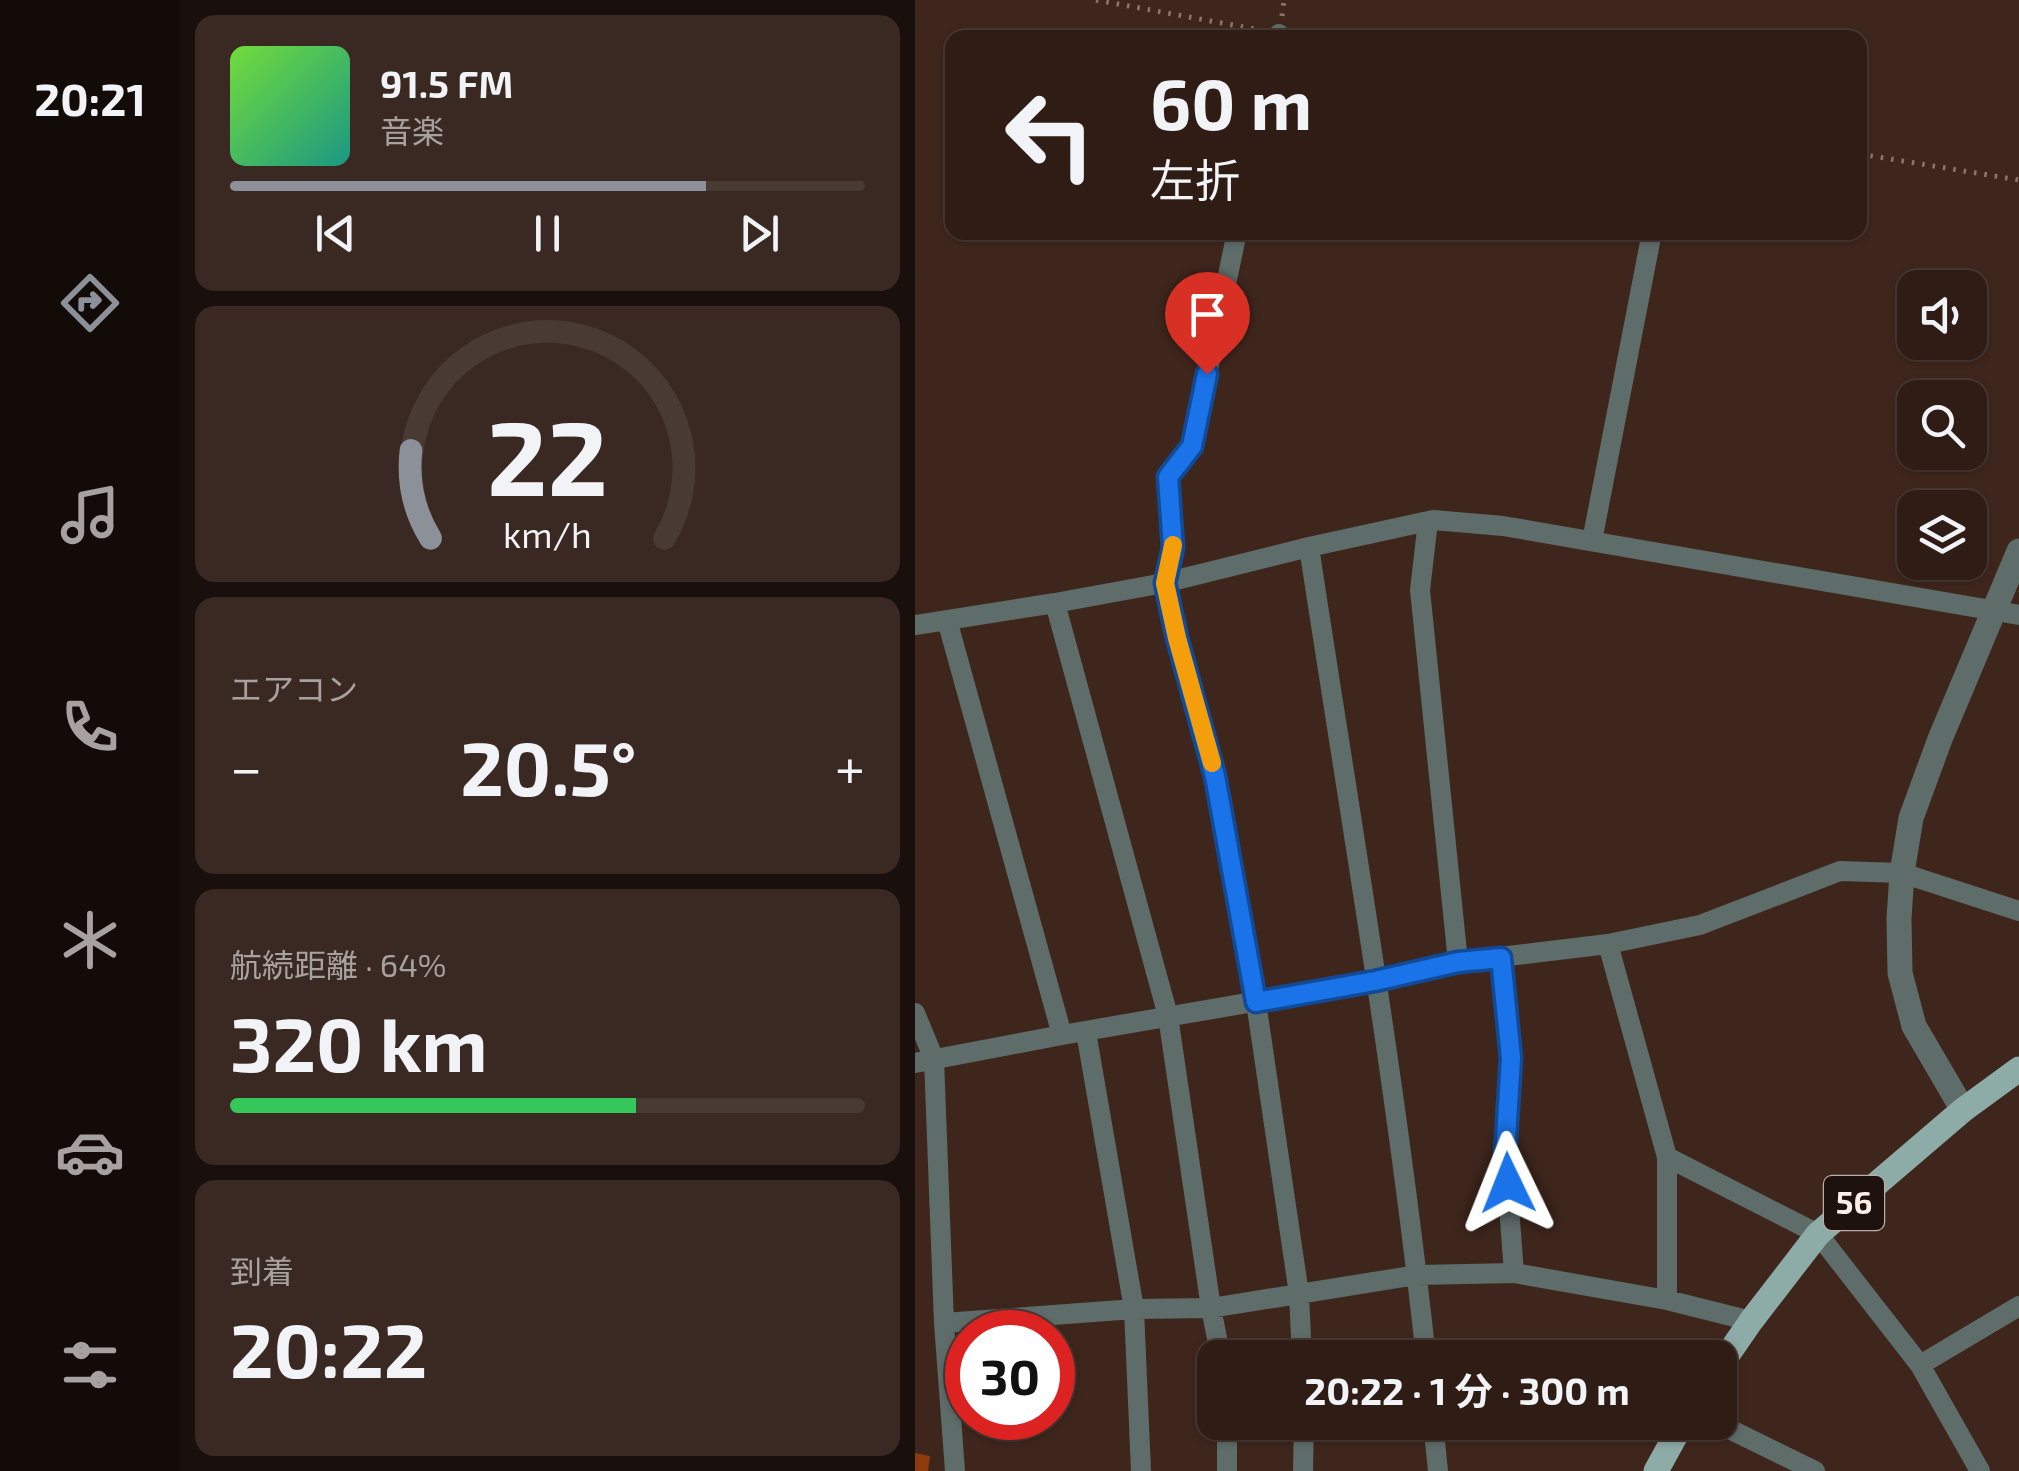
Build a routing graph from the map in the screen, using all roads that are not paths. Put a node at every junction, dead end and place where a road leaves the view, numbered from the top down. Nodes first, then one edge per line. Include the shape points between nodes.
1 (1235, 240) edge
2 (1650, 240) edge
3 (1428, 521) junction
4 (1592, 541) junction
5 (1309, 547) junction
6 (2019, 551) edge
7 (1165, 583) junction
8 (1055, 603) junction
9 (2007, 613) edge
10 (947, 620) junction
11 (915, 624) edge
12 (1902, 874) junction
13 (2019, 911) edge
14 (1608, 944) junction
15 (1501, 958) junction
16 (1458, 962) junction
17 (1375, 981) junction
18 (1256, 1002) junction
19 (915, 1013) edge
20 (1168, 1016) junction
21 (1086, 1032) junction
22 (1063, 1035) junction
23 (925, 1061) edge
24 (2019, 1069) edge
25 (1963, 1110) junction
26 (1667, 1157) junction
27 (1818, 1234) junction
28 (1514, 1273) junction
29 (1417, 1275) junction
30 (1299, 1294) junction
31 (1667, 1300) junction
32 (2019, 1306) edge
33 (1211, 1308) junction
34 (1135, 1309) junction
35 (1751, 1321) junction
36 (944, 1323) junction
37 (1217, 1340) edge
38 (1301, 1340) edge
39 (1424, 1340) edge
40 (1737, 1341) edge
41 (1920, 1365) junction
42 (1737, 1433) edge
43 (1227, 1440) edge
44 (1304, 1440) edge
45 (1435, 1440) edge
46 (1673, 1440) edge
47 (955, 1471) edge
48 (1141, 1471) edge
49 (1227, 1471) edge
50 (1303, 1471) edge
51 (1438, 1471) edge
52 (1656, 1471) edge
53 (1815, 1471) edge
54 (1980, 1471) edge

1 - 7 street via 1192,446 1168,477 1173,548
2 - 4 street
3 - 4 street
3 - 5 street
3 - 16 street via 1420,590
4 - 9 street
5 - 7 street
5 - 17 street
6 - 9 street
7 - 8 street
7 - 18 street via 1215,776
8 - 10 street
8 - 20 street
9 - 12 street via 1940,738 1911,818
10 - 11 street
10 - 22 street
12 - 13 street
12 - 14 street via 1839,871 1700,925
12 - 25 street via 1899,972 1913,1026
14 - 15 street
14 - 26 street
15 - 16 street
15 - 28 street via 1511,1058 1505,1154
16 - 17 street
17 - 18 street
17 - 29 street
18 - 20 street
18 - 30 street
19 - 23 street
20 - 21 street
20 - 33 street
21 - 22 street
21 - 34 street
22 - 23 street
23 - 36 street
24 - 25 main road, 56
25 - 27 main road, 56
26 - 27 street
26 - 31 street
27 - 35 main road, 56
27 - 41 street
28 - 29 street
28 - 31 street
29 - 30 street
29 - 39 street
30 - 33 street
30 - 38 street
31 - 35 street
32 - 41 street
33 - 34 street
33 - 37 street
34 - 36 street
34 - 48 street
35 - 40 main road, 56
36 - 47 street
41 - 54 street
42 - 53 street
43 - 49 street
44 - 50 street
45 - 51 street
46 - 52 main road

